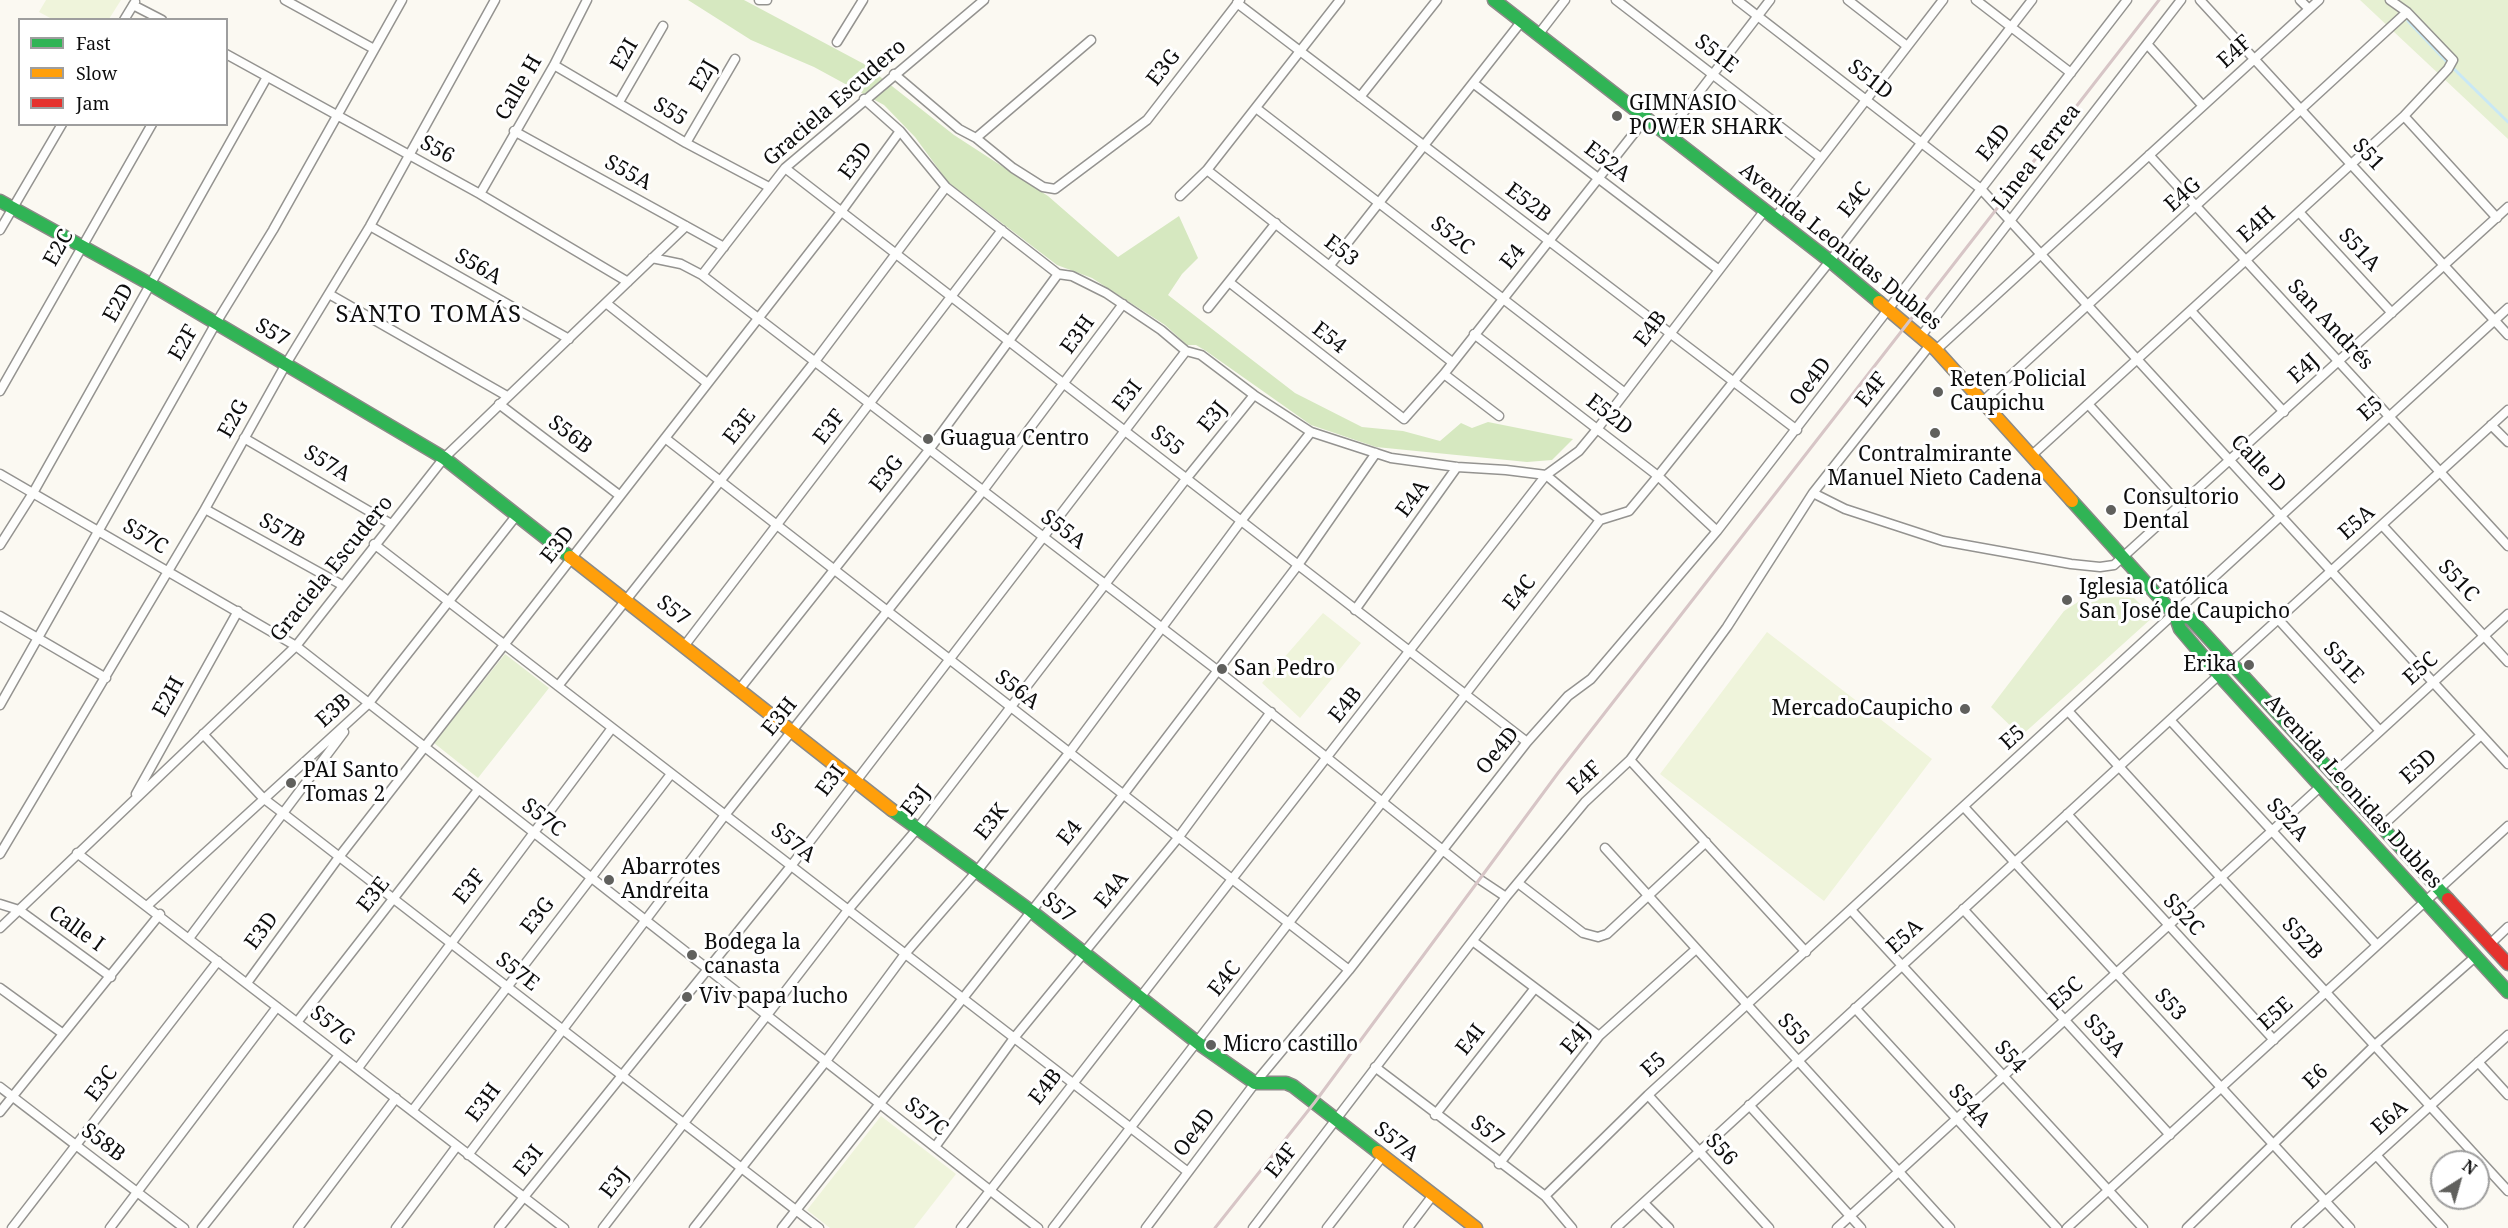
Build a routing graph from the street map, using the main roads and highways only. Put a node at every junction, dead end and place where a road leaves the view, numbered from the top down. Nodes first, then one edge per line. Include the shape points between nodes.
1 (1494, 0) edge
2 (0, 201) edge
3 (2175, 615) junction
4 (2508, 964) edge
5 (2508, 992) edge
6 (1293, 1086) joint
7 (1476, 1228) edge

1 - 3 main road, Avenida Leonidas Dubles via 1830,261 1929,344
2 - 6 main road, S57 via 150,284 444,458 685,645 738,691 1031,911 1198,1043 1255,1083
3 - 4 main road, Avenida Leonidas Dubles via 2190,618
3 - 5 main road, Avenida Leonidas Dubles via 2180,628 2219,675
6 - 7 main road, S57A

